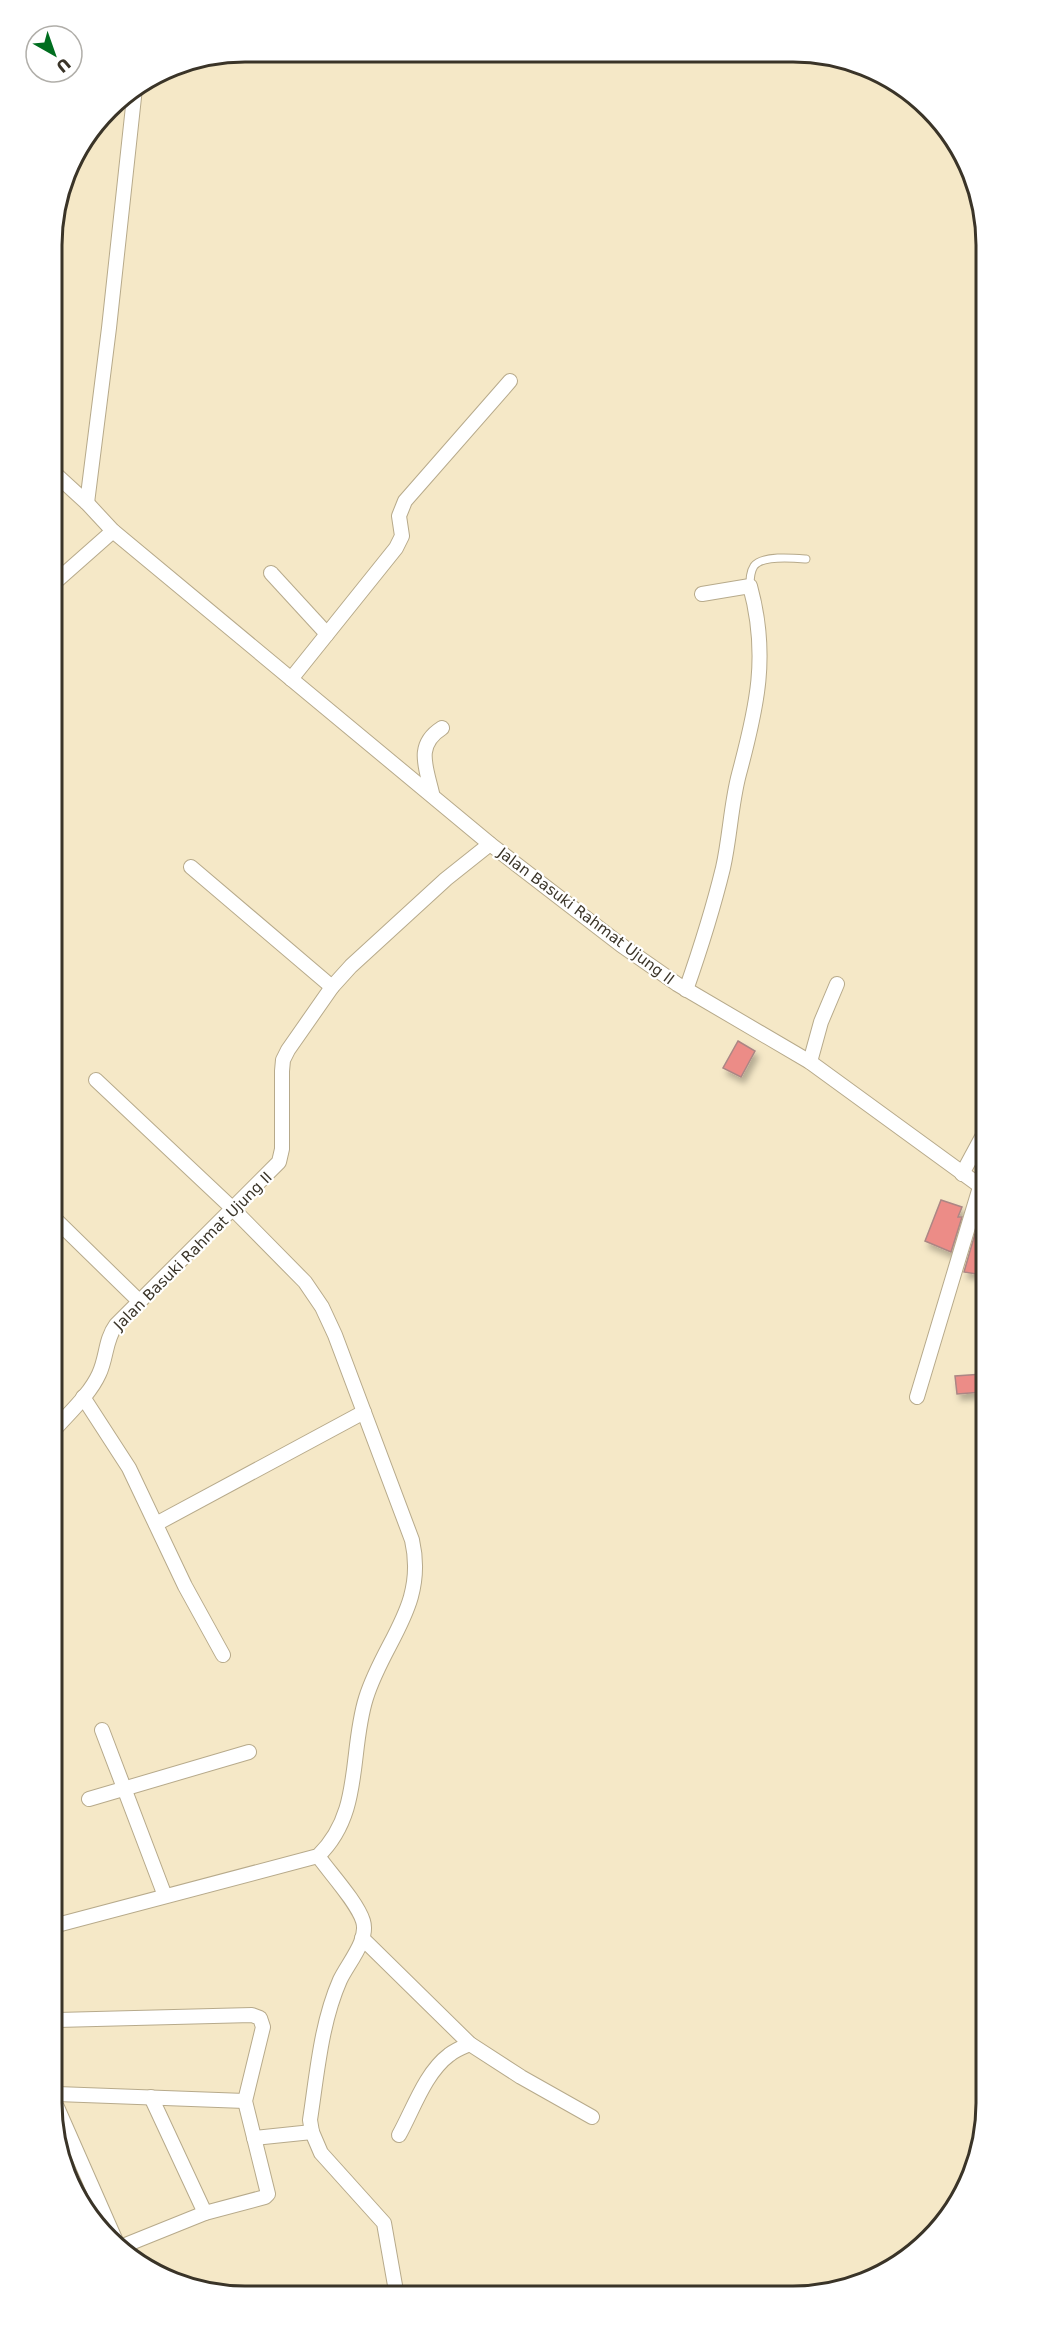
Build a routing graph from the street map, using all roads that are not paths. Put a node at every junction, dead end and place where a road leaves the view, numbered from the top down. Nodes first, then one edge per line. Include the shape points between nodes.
1 (134, 99) edge
2 (510, 381) dead end
3 (62, 480) edge
4 (87, 503) junction
5 (113, 531) junction
6 (806, 559) dead end
7 (271, 573) dead end
8 (62, 575) edge
9 (750, 586) junction
10 (702, 594) dead end
11 (327, 634) junction
12 (291, 680) junction
13 (442, 728) dead end
14 (432, 793) junction
15 (490, 844) junction
16 (191, 867) dead end
17 (837, 984) dead end
18 (332, 987) junction
19 (686, 990) junction
20 (810, 1062) junction
21 (96, 1080) dead end
22 (976, 1149) edge
23 (962, 1174) junction
24 (975, 1183) edge
25 (232, 1208) junction
26 (975, 1209) edge
27 (61, 1225) edge
28 (140, 1301) junction
29 (83, 1397) junction
30 (917, 1397) dead end
31 (364, 1412) junction
32 (61, 1422) edge
33 (156, 1524) junction
34 (224, 1655) dead end
35 (102, 1730) dead end
36 (249, 1752) dead end
37 (125, 1790) junction
38 (89, 1799) dead end
39 (318, 1856) junction
40 (165, 1896) junction
41 (61, 1924) edge
42 (362, 1938) junction
43 (61, 2020) edge
44 (470, 2044) junction
45 (61, 2094) edge
46 (151, 2097) junction
47 (245, 2101) junction
48 (592, 2116) dead end
49 (62, 2119) edge
50 (312, 2132) junction
51 (399, 2135) dead end
52 (254, 2138) junction
53 (205, 2212) junction
54 (107, 2223) edge
55 (129, 2244) edge
56 (395, 2286) edge

1 - 4 street
2 - 11 street via 405,501 399,516 399,543
3 - 4 street
4 - 5 street
5 - 8 street
5 - 12 street
6 - 9 lane via 759,562 753,568
7 - 11 street
9 - 10 street
9 - 19 street via 760,651 753,720 723,867
11 - 12 street
12 - 14 street
13 - 14 street via 430,736 425,747
14 - 15 street
15 - 18 street, Jalan Basuki Rahmat Ujung II via 438,887
15 - 19 street, Jalan Basuki Rahmat Ujung II
16 - 18 street
17 - 20 street
18 - 25 street, Jalan Basuki Rahmat Ujung II via 283,1060 279,1162
19 - 20 street, Jalan Basuki Rahmat Ujung II
20 - 23 street, Jalan Basuki Rahmat Ujung II
21 - 25 street
22 - 23 street
23 - 24 street, Jalan Basuki Rahmat Ujung II
25 - 28 street, Jalan Basuki Rahmat Ujung II
25 - 31 street via 305,1282 322,1307
26 - 30 street
27 - 28 street
28 - 29 street, Jalan Basuki Rahmat Ujung II via 111,1333 99,1376
29 - 32 street, Jalan Basuki Rahmat Ujung II
29 - 33 street via 129,1468
31 - 33 street
31 - 39 street via 412,1540 416,1575 410,1603 366,1698 350,1801 331,1844
33 - 34 street
35 - 37 street
36 - 37 street
37 - 38 street
37 - 40 street
39 - 40 street
39 - 42 street via 363,1921
40 - 41 street
42 - 44 street
42 - 50 street via 339,1981 328,2014 310,2120
43 - 47 street via 252,2015 260,2018 263,2027
44 - 48 street
44 - 51 street via 449,2055 439,2066
45 - 46 street
46 - 47 street
46 - 53 street
47 - 52 street
49 - 54 street
50 - 52 street
50 - 56 street via 321,2153 384,2223
52 - 53 street via 268,2194
53 - 55 street

